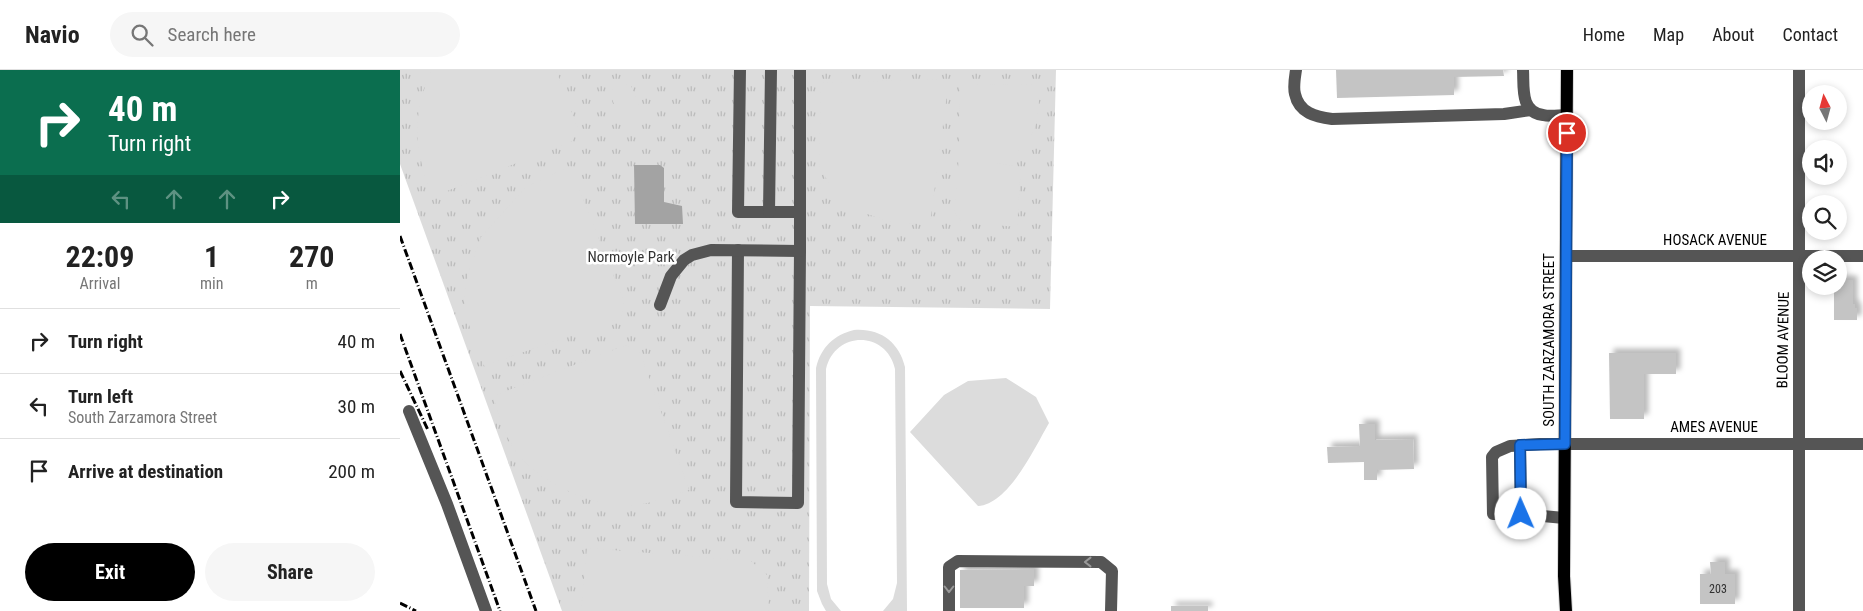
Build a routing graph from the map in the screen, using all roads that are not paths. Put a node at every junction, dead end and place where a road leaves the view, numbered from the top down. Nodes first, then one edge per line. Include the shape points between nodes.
1 (740, 70) edge
2 (771, 70) edge
3 (800, 70) edge
4 (1296, 70) edge
5 (1523, 70) edge
6 (1567, 70) edge
7 (1799, 70) edge
8 (1531, 110) junction
9 (1567, 115) junction
10 (769, 212) junction
11 (800, 212) junction
12 (738, 250) junction
13 (800, 251) junction
14 (1566, 256) junction
15 (1800, 256) junction
16 (1863, 256) edge
17 (660, 305) dead end
18 (408, 411) dead end
19 (1565, 444) junction
20 (1798, 444) junction
21 (1863, 444) edge
22 (1520, 445) junction
23 (1521, 514) junction
24 (1564, 518) junction
25 (486, 611) edge
26 (949, 611) edge
27 (1111, 611) edge
28 (1566, 611) edge
29 (1799, 611) edge

1 - 10 street via 738,212
2 - 10 street
3 - 11 street
4 - 8 street via 1295,94 1302,108 1323,118 1504,114
5 - 8 street via 1524,100
6 - 9 main road, SOUTH ZARZAMORA STREET
7 - 15 street, BLOOM AVENUE
8 - 9 street via 1542,116
9 - 14 main road, SOUTH ZARZAMORA STREET
10 - 11 street
11 - 13 street
12 - 13 street
12 - 13 street via 736,502 798,503
12 - 17 street via 701,252 684,260 671,276
14 - 15 street, HOSACK AVENUE
14 - 19 main road, SOUTH ZARZAMORA STREET
15 - 16 street, HOSACK AVENUE
15 - 20 street, BLOOM AVENUE
18 - 25 street via 447,504
19 - 20 street, AMES AVENUE
19 - 22 street, AMES AVENUE
19 - 24 main road, SOUTH ZARZAMORA STREET
20 - 21 street, AMES AVENUE
20 - 29 street, BLOOM AVENUE
22 - 23 street
22 - 23 street, AMES AVENUE via 1503,448 1492,457 1493,514
23 - 24 street
24 - 28 main road, SOUTH ZARZAMORA STREET
27 -> 26 street via 1112,571 1101,562 958,562 950,567

